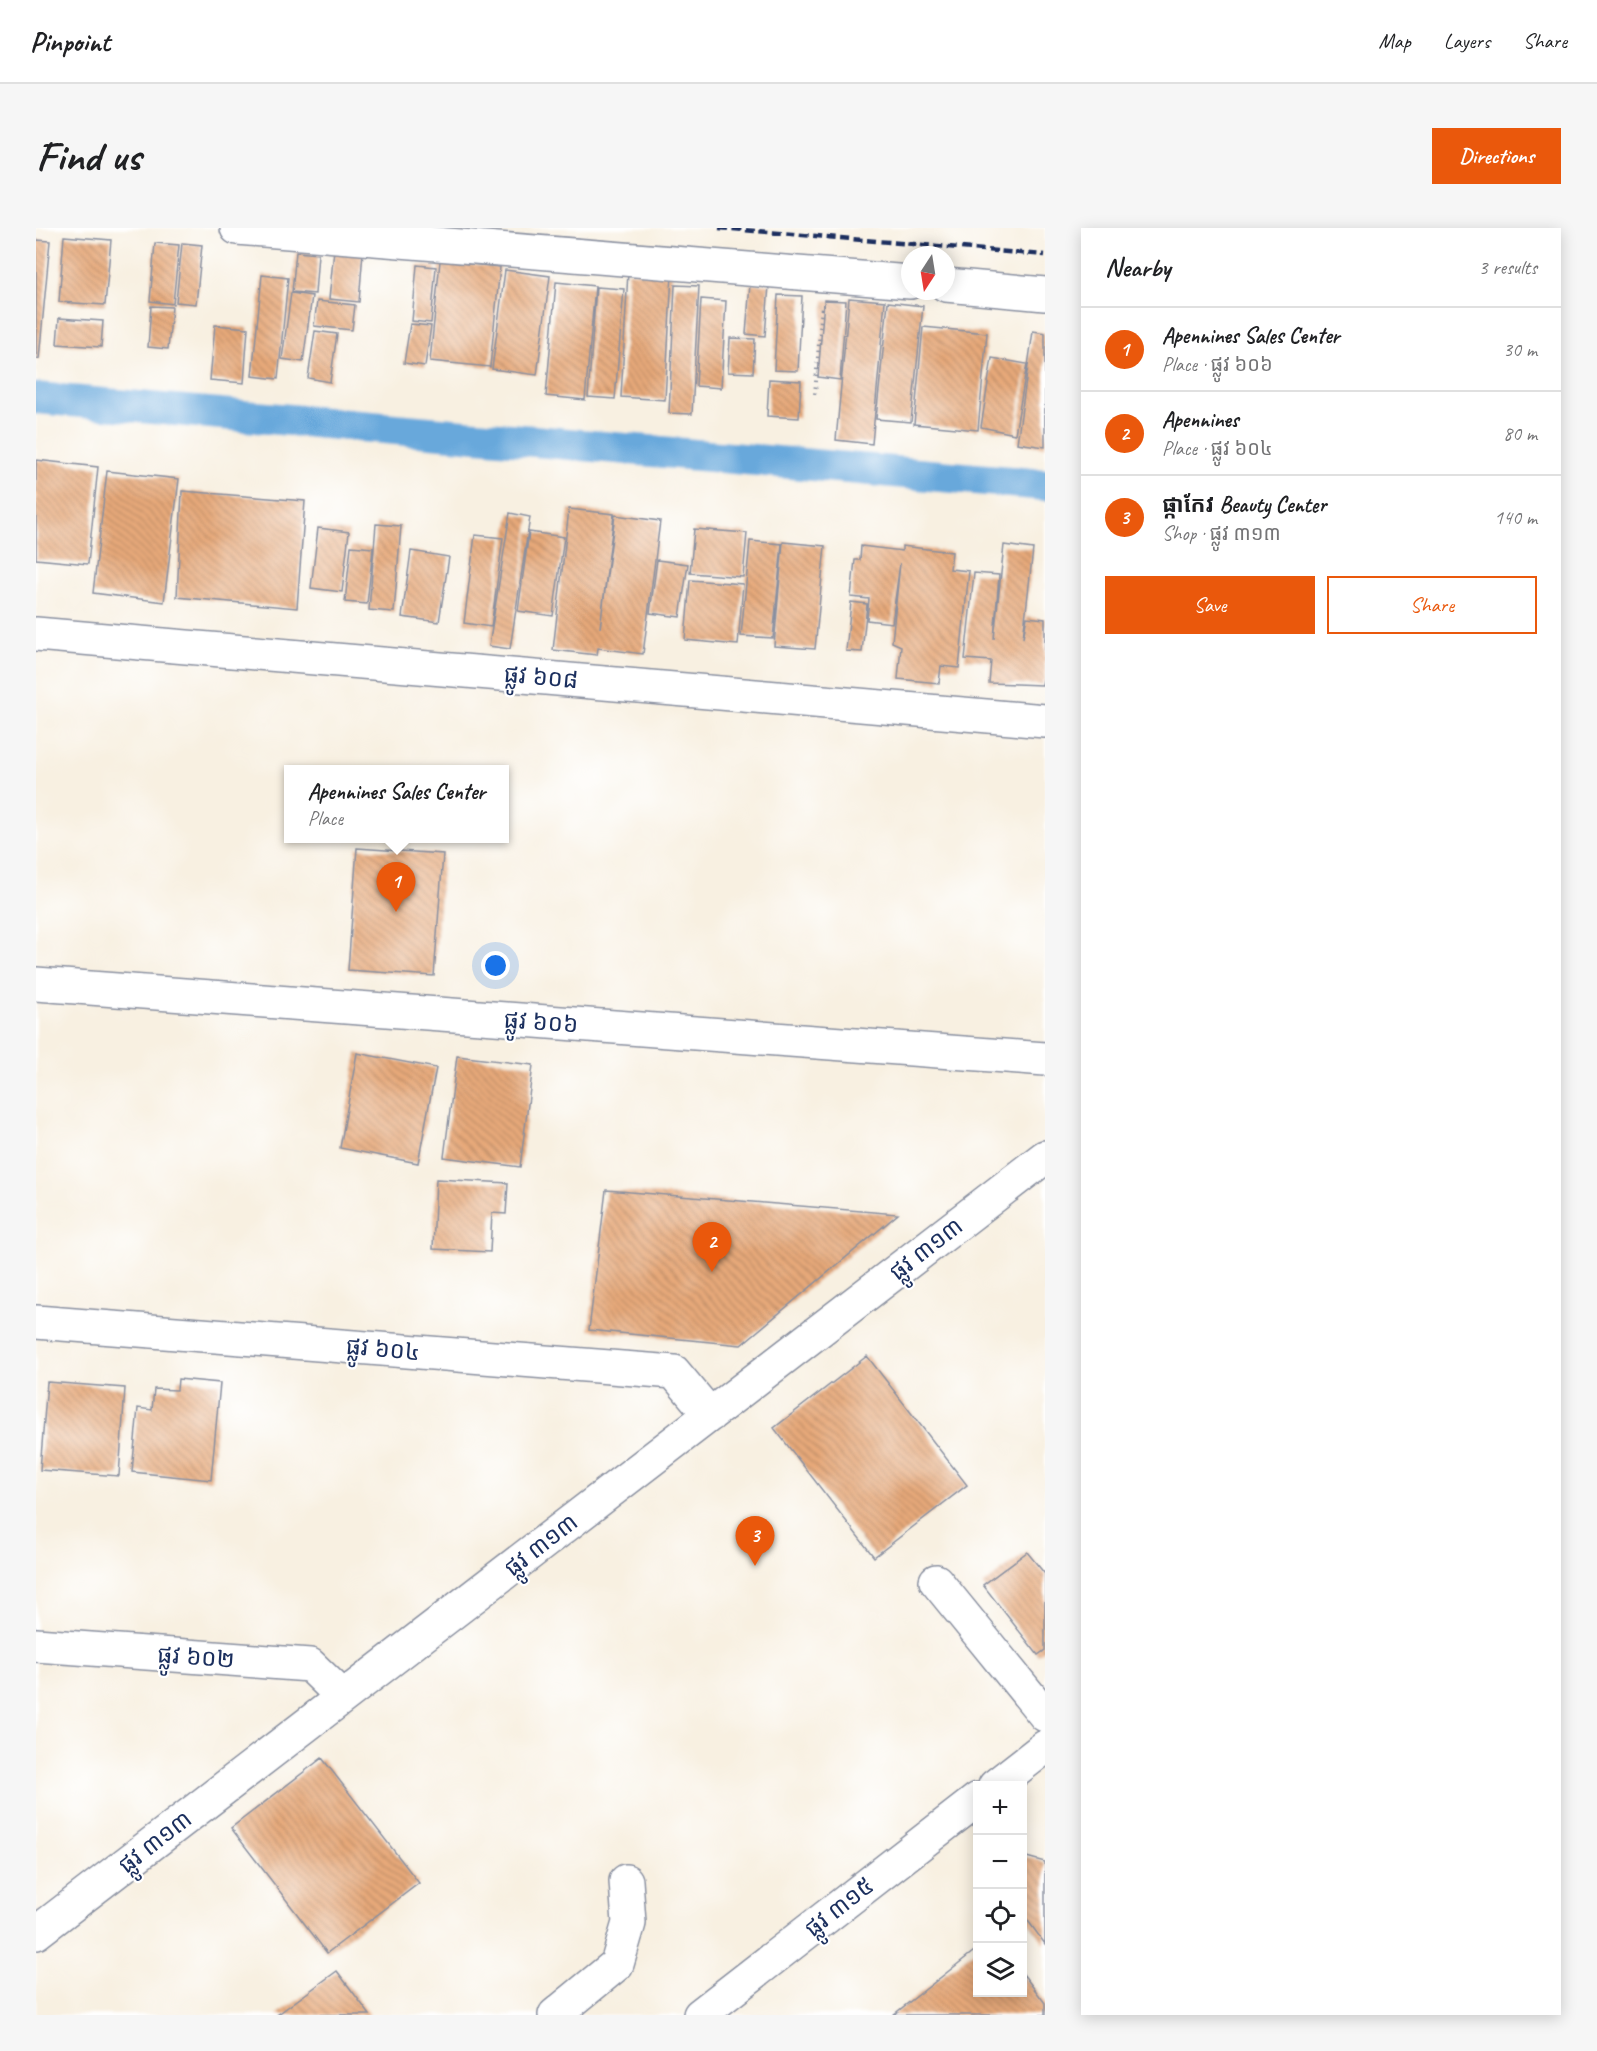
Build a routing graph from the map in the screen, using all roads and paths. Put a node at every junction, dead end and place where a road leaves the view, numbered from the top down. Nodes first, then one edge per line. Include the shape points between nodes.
1 (237, 228) edge
2 (824, 275) junction
3 (901, 281) edge
4 (955, 286) edge
5 (1045, 294) edge
6 (815, 394) dead end
7 (36, 634) edge
8 (1045, 721) edge
9 (36, 984) edge
10 (1045, 1059) edge
11 (1045, 1157) edge
12 (36, 1322) edge
13 (711, 1415) junction
14 (936, 1581) dead end
15 (36, 1645) edge
16 (343, 1697) junction
17 (1045, 1715) edge
18 (1045, 1747) edge
19 (1000, 1781) edge
20 (973, 1803) edge
21 (626, 1881) dead end
22 (36, 1934) edge
23 (555, 2015) edge
24 (700, 2015) edge

1 - 2 street
2 - 3 street
2 - 6 path
4 - 5 street
7 - 8 street, ផ្លូវ ៦០៨
9 - 10 street, ផ្លូវ ៦០៦
11 - 13 street, ផ្លូវ ៣១៣
12 - 13 street, ផ្លូវ ៦០៤ via 674,1372
13 - 16 street, ផ្លូវ ៣១៣
14 - 17 street
15 - 16 street, ផ្លូវ ៦០២ via 310,1665
16 - 22 street, ផ្លូវ ៣១៣
18 - 19 street
20 - 24 street, ផ្លូវ ៣១៥
21 - 23 street via 629,1923 617,1964

